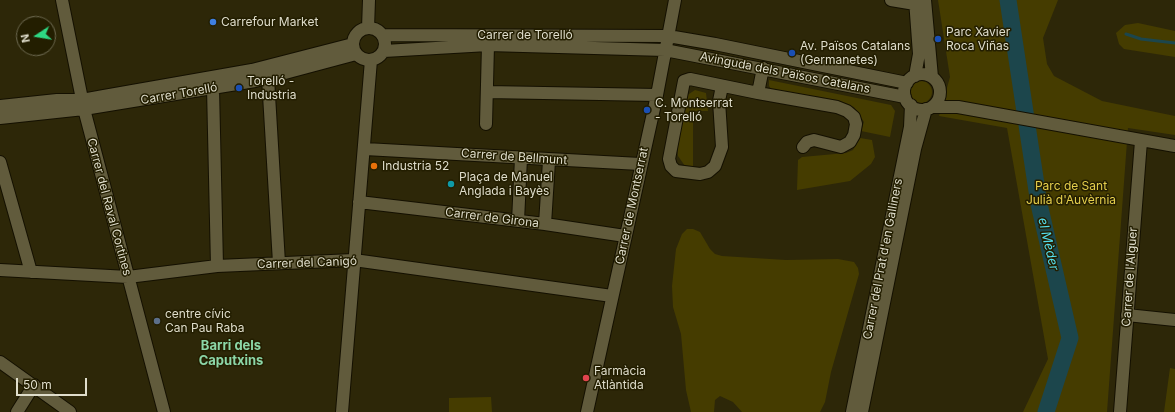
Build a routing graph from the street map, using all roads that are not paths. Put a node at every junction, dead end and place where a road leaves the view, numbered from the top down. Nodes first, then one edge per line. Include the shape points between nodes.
1 (62, 0) edge
2 (369, 0) edge
3 (675, 0) edge
4 (891, 0) edge
5 (918, 2) edge
6 (368, 28) junction
7 (383, 35) junction
8 (668, 36) junction
9 (488, 46) junction
10 (354, 49) junction
11 (665, 50) junction
12 (384, 51) junction
13 (371, 60) junction
14 (763, 68) junction
15 (932, 77) junction
16 (268, 78) junction
17 (911, 79) junction
18 (722, 86) junction
19 (213, 88) junction
20 (487, 92) junction
21 (940, 92) junction
22 (758, 93) junction
23 (656, 95) junction
24 (908, 101) junction
25 (83, 104) junction
26 (0, 106) edge
27 (929, 108) junction
28 (958, 108) junction
29 (0, 118) edge
30 (486, 124) dead end
31 (1141, 141) junction
32 (1175, 146) edge
33 (803, 147) dead end
34 (364, 149) junction
35 (521, 158) junction
36 (549, 160) junction
37 (0, 162) edge
38 (640, 164) junction
39 (360, 202) junction
40 (518, 221) junction
41 (545, 224) junction
42 (625, 236) junction
43 (354, 260) junction
44 (279, 263) junction
45 (217, 266) junction
46 (0, 270) edge
47 (31, 272) junction
48 (128, 277) junction
49 (612, 296) junction
50 (1127, 315) junction
51 (1175, 320) edge
52 (0, 362) edge
53 (34, 385) junction
54 (66, 411) edge
55 (17, 412) edge
56 (164, 412) edge
57 (342, 412) edge
58 (588, 412) edge
59 (852, 412) edge
60 (862, 412) edge
61 (1120, 412) edge

1 - 25 street, Carrer del Raval Cortines
2 - 6 street
3 - 8 street, Carrer de Montserrat
4 - 5 street
5 - 15 street
5 - 17 street via 919,54
6 - 7 street via 376,29
6 - 10 street via 357,33
7 - 8 street, Carrer de Torelló
7 - 12 street
8 - 11 street, Carrer de Montserrat
8 - 17 street, Avinguda dels Països Catalans
9 - 11 street, Carrer de Torelló
9 - 12 street, Carrer de Torelló
9 - 20 street
10 - 13 street via 363,59
10 - 16 street, Carrer Torelló
10 - 25 street, Carrer Torelló
11 - 14 street, Avinguda dels Països Catalans
11 - 23 street, Carrer de Montserrat
12 - 13 street via 379,58
13 - 34 street
14 - 22 street
14 - 24 street, Avinguda dels Països Catalans
15 - 17 street via 924,74
15 - 21 street
16 - 19 street, Carrer Torelló
16 - 44 street
17 - 24 street
18 - 18 street via 690,79 683,83 669,159 671,166 676,170 700,174 715,166 722,147 719,101
18 - 22 street
19 - 25 street, Carrer Torelló
19 - 45 street
20 - 23 street
20 - 30 street
21 - 27 street via 937,102
21 - 28 street
22 - 33 street via 837,107 854,117 856,124 850,142 841,147 814,140 807,142
23 - 38 street, Carrer de Montserrat
24 - 27 street via 920,110
24 - 59 street, Carrer del Prat d'en Galliners via 910,127
25 - 26 street, Carrer Torelló via 57,100
25 - 29 street, Carrer Torelló
25 - 48 street, Carrer del Raval Cortines
27 - 28 street
27 - 60 street, Carrer del Prat d'en Galliners via 915,149
28 - 31 street
31 - 32 street
31 - 50 street, Carrer de l'Alguer
34 - 35 street, Carrer de Bellmunt
34 - 39 street
35 - 36 street, Carrer de Bellmunt
35 - 40 street
36 - 38 street, Carrer de Bellmunt
36 - 41 street
37 - 47 street
38 - 42 street, Carrer de Montserrat
39 - 40 street, Carrer de Girona
39 - 43 street
40 - 41 street, Carrer de Girona
41 - 42 street, Carrer de Girona
42 - 49 street, Carrer de Montserrat
43 - 44 street, Carrer del Canigó
43 - 49 street, Carrer del Canigó
43 - 57 street
44 - 45 street, Carrer del Canigó
45 - 48 street, Carrer del Canigó
46 - 47 street, Carrer del Canigó
47 - 48 street, Carrer del Canigó
48 - 56 street, Carrer del Raval Cortines
49 - 58 street, Carrer de Montserrat
50 - 51 street
50 - 61 street, Carrer de l'Alguer
52 - 53 street
53 - 54 street
53 - 55 street

